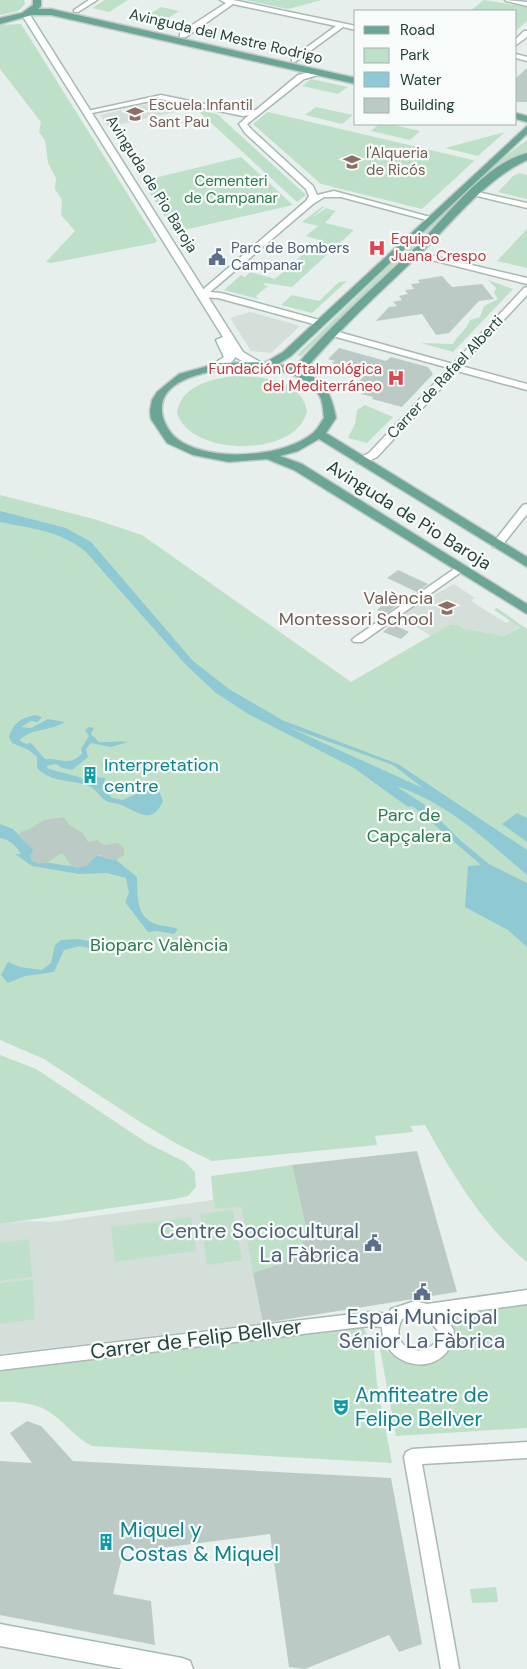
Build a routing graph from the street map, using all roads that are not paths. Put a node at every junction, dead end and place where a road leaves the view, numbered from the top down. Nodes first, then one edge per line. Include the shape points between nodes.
1 (37, 0) edge
2 (94, 0) edge
3 (223, 0) edge
4 (508, 0) edge
5 (232, 2) junction
6 (527, 4) edge
7 (76, 11) junction
8 (29, 13) junction
9 (14, 18) junction
10 (0, 21) edge
11 (342, 26) junction
12 (354, 28) edge
13 (527, 33) edge
14 (183, 35) junction
15 (517, 42) edge
16 (295, 60) junction
17 (302, 73) junction
18 (354, 73) edge
19 (354, 81) edge
20 (217, 109) junction
21 (87, 112) junction
22 (256, 112) junction
23 (527, 129) edge
24 (248, 132) junction
25 (527, 156) edge
26 (305, 183) junction
27 (476, 193) junction
28 (341, 195) junction
29 (312, 198) junction
30 (527, 206) edge
31 (430, 218) junction
32 (417, 251) junction
33 (527, 276) edge
34 (527, 282) edge
35 (527, 290) edge
36 (202, 295) junction
37 (320, 323) junction
38 (332, 333) junction
39 (261, 365) junction
40 (216, 366) junction
41 (455, 367) junction
42 (296, 373) junction
43 (527, 387) edge
44 (319, 434) junction
45 (269, 456) junction
46 (361, 462) junction
47 (527, 507) edge
48 (497, 545) junction
49 (525, 561) edge
50 (460, 568) junction
51 (527, 610) edge
52 (358, 640) dead end
53 (527, 1297) edge
54 (428, 1310) junction
55 (392, 1321) junction
56 (0, 1363) edge
57 (527, 1450) edge
58 (0, 1635) edge
59 (152, 1666) edge
60 (182, 1669) edge
61 (450, 1669) edge

1 - 7 main road, Avinguda del Mestre Rodrigo
1 - 8 main road via 37,6
2 - 7 street
3 - 5 street
4 - 6 street
5 - 11 street
5 - 14 street
7 - 14 main road, Avinguda del Mestre Rodrigo
8 - 9 main road, Avinguda del Mestre Rodrigo
8 - 17 main road, Avinguda del Mestre Rodrigo via 51,12
8 - 21 main road, Avinguda de Pio Baroja
9 - 10 main road, Avinguda del Mestre Rodrigo
9 - 40 main road, Avinguda de Pio Baroja via 26,25 226,348 230,356
11 - 12 street
11 - 16 street
13 - 15 street
14 - 16 main road, Avinguda del Mestre Rodrigo
16 - 18 main road, Avinguda del Mestre Rodrigo
17 - 19 main road, Avinguda del Mestre Rodrigo via 319,72
17 - 22 street
20 - 21 street via 170,98 151,98
20 - 22 street via 242,114
20 - 24 street
21 - 36 main road, Avinguda de Pio Baroja
22 - 24 street via 243,124
23 - 31 main road
24 - 26 street
25 - 27 main road via 507,166
26 - 28 street
26 - 29 street
27 - 30 street
27 - 32 main road
28 - 29 street
28 - 31 street
29 - 36 street
31 - 37 main road
32 - 33 street
32 - 34 street
32 - 38 main road
35 - 41 street, Carrer de Rafael Alberti
36 - 37 street via 218,295
36 - 39 main road, Avinguda de Pio Baroja via 239,354
37 - 39 main road via 282,359
38 - 41 street
38 - 42 main road
39 - 40 main road
39 - 42 main road
40 - 45 main road via 188,374 164,391 156,404 159,426 175,442 202,453 228,458
41 - 43 street
41 - 46 street, Carrer de Rafael Alberti via 373,455
42 - 44 main road via 320,388 329,401 328,422
44 - 45 main road via 300,446
44 - 46 main road, Avinguda de Pio Baroja
45 - 50 main road, Avinguda de Pio Baroja via 298,467
46 - 48 main road, Avinguda de Pio Baroja
47 - 48 street
48 - 49 main road, Avinguda de Pio Baroja
50 - 51 main road, Avinguda de Pio Baroja
50 - 52 street
53 - 54 street
54 - 55 street via 406,1310
54 - 55 street via 446,1331 443,1345 429,1356 414,1358 396,1349 389,1338
55 - 56 street, Carrer de Felip Bellver via 370,1318
57 - 61 street via 412,1458
58 - 59 main road
59 - 60 main road

